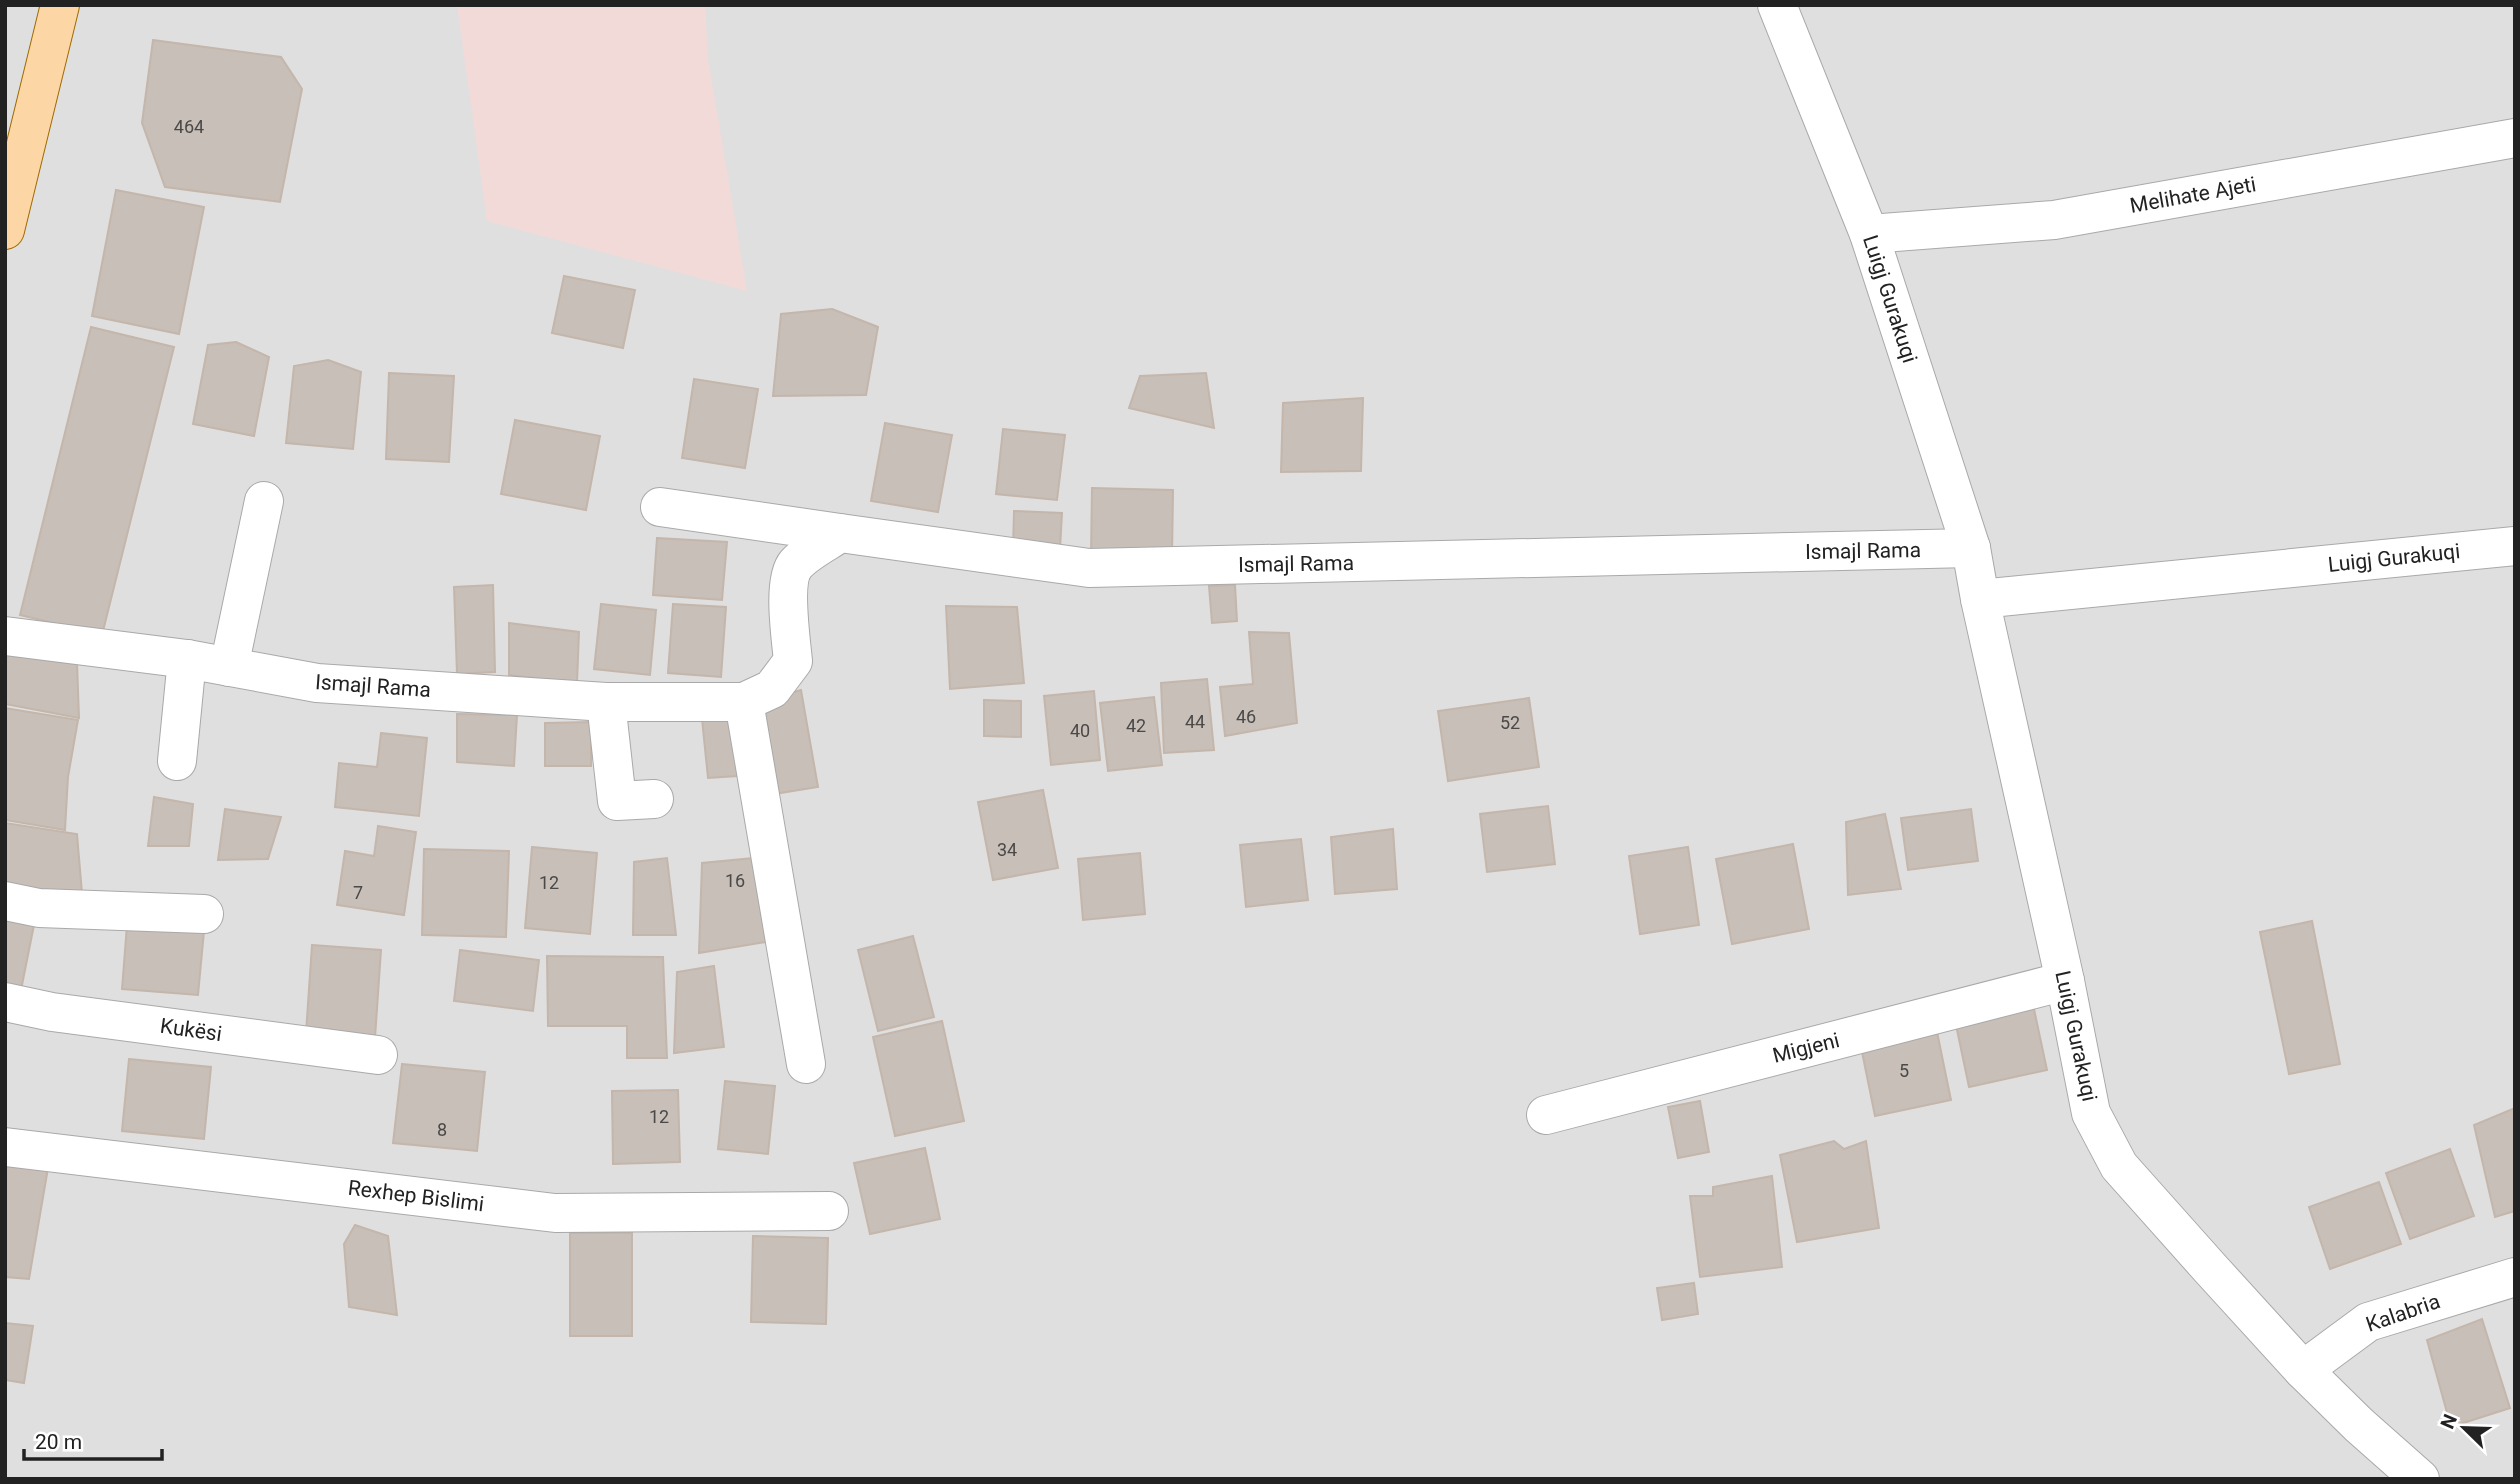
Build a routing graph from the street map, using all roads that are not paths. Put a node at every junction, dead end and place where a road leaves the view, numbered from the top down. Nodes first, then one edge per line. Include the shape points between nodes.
1 (60, 5) edge
2 (1777, 5) edge
3 (2515, 138) edge
4 (5, 230) edge
5 (1869, 234) junction
6 (264, 501) dead end
7 (660, 507) dead end
8 (841, 533) junction
9 (2515, 546) edge
10 (1972, 548) junction
11 (1980, 600) junction
12 (5, 636) edge
13 (187, 659) junction
14 (229, 667) junction
15 (606, 702) junction
16 (744, 702) junction
17 (177, 761) dead end
18 (654, 799) dead end
19 (5, 901) edge
20 (204, 914) dead end
21 (2065, 981) junction
22 (5, 1002) edge
23 (378, 1055) dead end
24 (806, 1064) dead end
25 (1546, 1115) dead end
26 (5, 1147) edge
27 (829, 1211) dead end
28 (2515, 1277) edge
29 (2302, 1370) junction
30 (2420, 1479) edge

1 - 4 main road
2 - 5 street, Luigj Gurakuqi
3 - 5 street, Melihate Ajeti via 2054,220
5 - 10 street, Luigj Gurakuqi
6 - 14 street
7 - 8 street
8 - 10 street, Ismajl Rama via 1089,568
8 - 16 street, Ismajl Rama via 795,565 790,577 793,661 772,689
9 - 11 street, Luigj Gurakuqi
10 - 11 street, Luigj Gurakuqi
11 - 21 street, Luigj Gurakuqi
12 - 13 street, Ismajl Rama
13 - 14 street, Ismajl Rama
13 - 17 street
14 - 15 street, Ismajl Rama via 317,683
15 - 16 street, Ismajl Rama
15 - 18 street via 617,801
16 - 24 street
19 - 20 street via 39,908
21 - 25 street, Migjeni
21 - 29 street, Luigj Gurakuqi via 2091,1112 2119,1166
22 - 23 street, Kukësi
26 - 27 street, Rexhep Bislimi via 555,1213
28 - 29 street, Kalabria via 2368,1322
29 - 30 street, Luigj Gurakuqi

